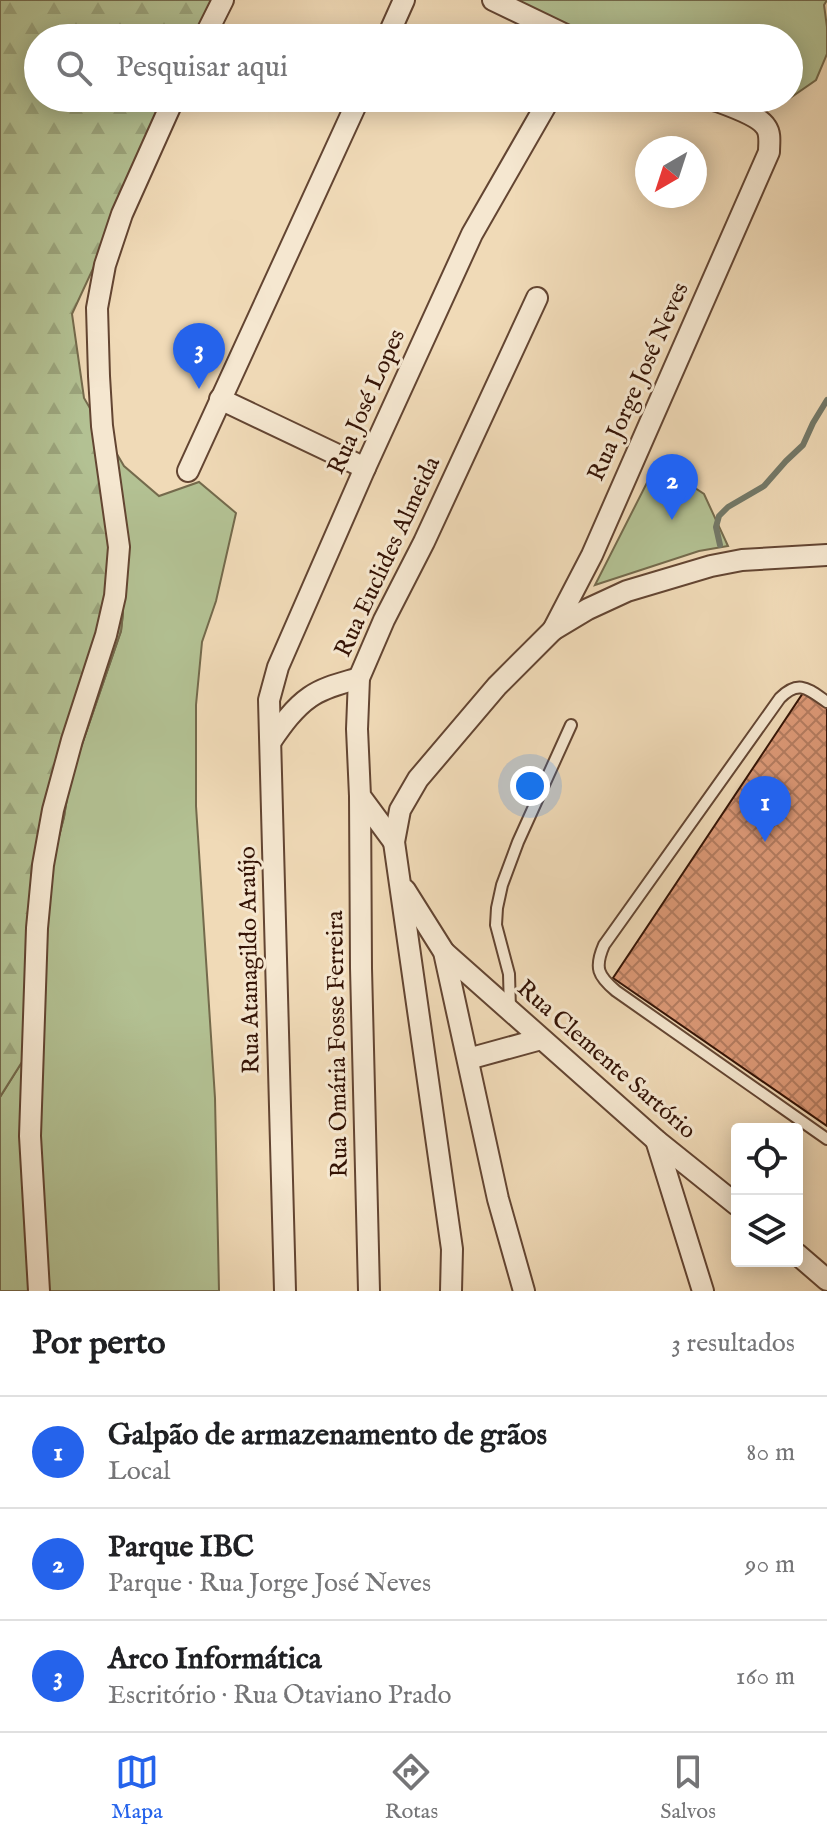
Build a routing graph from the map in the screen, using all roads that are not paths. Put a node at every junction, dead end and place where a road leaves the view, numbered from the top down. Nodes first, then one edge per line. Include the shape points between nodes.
1 (223, 0) edge
2 (404, 0) edge
3 (493, 0) edge
4 (211, 24) edge
5 (393, 24) edge
6 (543, 24) edge
7 (168, 112) edge
8 (353, 112) edge
9 (542, 112) edge
10 (741, 112) edge
11 (537, 298) dead end
12 (220, 399) junction
13 (365, 468) junction
14 (188, 471) dead end
15 (827, 554) edge
16 (553, 630) junction
17 (359, 678) junction
18 (827, 702) edge
19 (571, 725) dead end
20 (271, 741) junction
21 (360, 796) junction
22 (394, 842) junction
23 (400, 883) junction
24 (444, 952) junction
25 (510, 1012) junction
26 (541, 1039) junction
27 (468, 1059) junction
28 (827, 1139) edge
29 (656, 1140) junction
30 (731, 1200) edge
31 (803, 1259) edge
32 (827, 1280) edge
33 (39, 1291) edge
34 (285, 1291) edge
35 (369, 1291) edge
36 (451, 1291) edge
37 (524, 1291) edge
38 (703, 1291) edge

1 - 4 street
2 - 5 street
3 - 6 street
7 - 33 street via 122,214 97,308 102,426 119,547 109,622 72,740 43,865 30,1136
8 - 12 street
9 - 13 street, Rua José Lopes via 472,234
10 - 16 street, Rua Jorge José Neves via 768,128 769,152 592,555
11 - 17 street, Rua Euclides Almeida
12 - 13 street
12 - 14 street
13 - 20 street, Rua José Lopes via 278,667 269,700
15 - 16 street via 711,566 627,591
16 - 22 street via 418,779 400,810
17 - 20 street via 311,696
17 - 21 street, Rua Euclides Almeida
18 - 28 lane via 803,687 780,698 598,958 603,980 616,991
19 - 25 lane via 518,842 497,908
20 - 34 street, Rua Atanagildo Araújo
21 - 22 street
21 - 35 street, Rua Omária Fosse Ferreira
22 - 23 street
23 - 24 street
23 - 36 street via 452,1249
24 - 25 street, Rua Clemente Sartório
24 - 27 street
25 - 26 street, Rua Clemente Sartório
26 - 27 street
26 - 29 street, Rua Clemente Sartório
27 - 37 street
29 - 30 street, Rua Clemente Sartório
29 - 38 street
31 - 32 street

